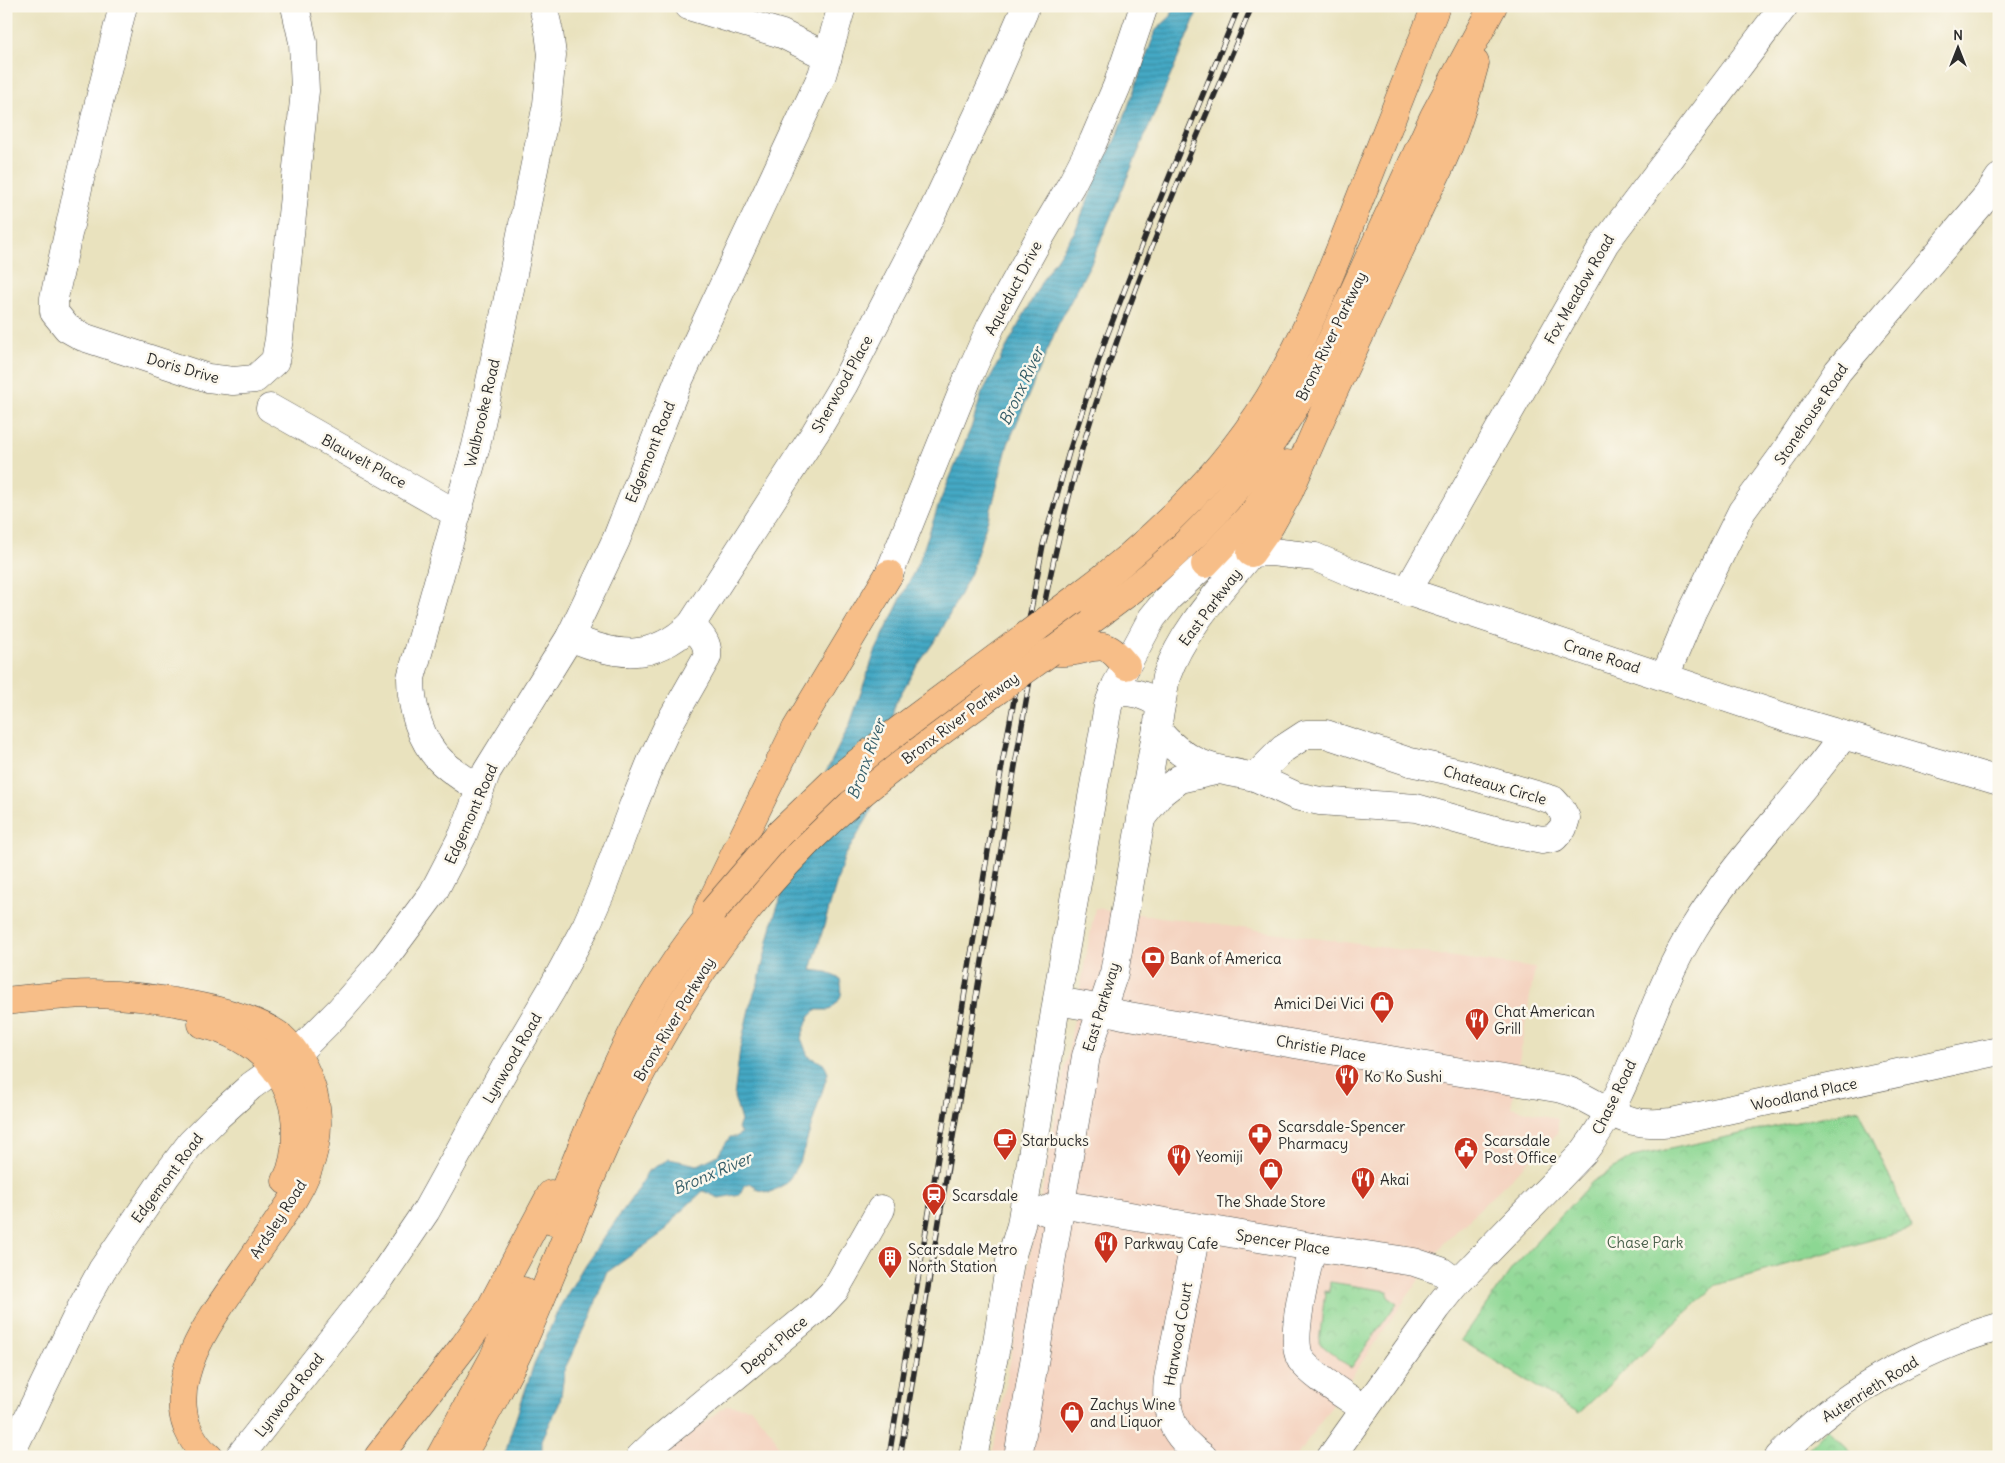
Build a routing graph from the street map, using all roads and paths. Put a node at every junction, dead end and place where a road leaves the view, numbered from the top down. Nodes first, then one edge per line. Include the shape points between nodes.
1 (123, 6) edge
2 (295, 6) edge
3 (544, 6) edge
4 (689, 6) edge
5 (842, 6) edge
6 (1144, 6) edge
7 (1436, 6) edge
8 (1784, 6) edge
9 (1024, 11) dead end
10 (1488, 15) edge
11 (828, 56) junction
12 (1434, 116) junction
13 (1999, 178) edge
14 (1424, 198) junction
15 (270, 408) dead end
16 (1323, 414) junction
17 (457, 514) junction
18 (1251, 553) junction
19 (1205, 564) junction
20 (889, 574) joint
21 (1355, 574) junction
22 (1229, 580) junction
23 (1407, 592) junction
24 (691, 625) junction
25 (570, 637) junction
26 (1060, 648) junction
27 (1126, 666) junction
28 (1665, 676) junction
29 (1113, 692) junction
30 (1160, 707) junction
31 (1843, 736) junction
32 (1219, 770) junction
33 (1256, 777) junction
34 (1999, 781) edge
35 (480, 789) junction
36 (1141, 818) junction
37 (715, 922) junction
38 (6, 1001) edge
39 (1057, 1002) junction
40 (1102, 1010) junction
41 (6, 1018) edge
42 (1992, 1057) edge
43 (286, 1061) junction
44 (1609, 1112) junction
45 (584, 1142) junction
46 (1028, 1178) junction
47 (1062, 1193) junction
48 (880, 1209) dead end
49 (1021, 1224) junction
50 (1197, 1228) junction
51 (1312, 1247) junction
52 (1456, 1284) junction
53 (1999, 1328) edge
54 (1365, 1409) junction
55 (979, 1422) junction
56 (1019, 1449) edge
57 (9, 1457) edge
58 (184, 1457) edge
59 (209, 1457) edge
60 (239, 1457) edge
61 (378, 1457) edge
62 (440, 1457) edge
63 (461, 1457) edge
64 (640, 1457) edge
65 (973, 1457) edge
66 (1203, 1457) edge
67 (1331, 1457) edge
68 (1778, 1457) edge

1 - 2 street, Doris Drive via 80,179 54,298 54,312 67,328 83,336 208,378 233,382 255,379 274,361 279,338 305,91 302,42
3 - 17 street, Walbrooke Road via 552,55 547,104 484,409
4 - 11 street via 782,34
5 - 11 street, Edgemont Road
6 - 20 street, Aqueduct Drive via 1117,86 1093,142 991,326
7 - 12 main road via 1426,81
7 - 37 main road, Bronx River Parkway, bridge via 1318,303 1268,399 1226,458 1178,513 1124,562 832,783 773,840
8 - 23 street, Fox Meadow Road via 1605,243
9 - 24 street, Sherwood Place via 930,217 844,384
10 - 12 main road, Bronx River Parkway
10 - 14 main road via 1452,141
11 - 25 street, Edgemont Road via 678,382 616,540
12 - 14 main road via 1436,149
12 - 26 main road, Bronx River Parkway via 1315,374 1276,436 1231,495 1180,548
13 - 28 street, Stonehouse Road via 1838,371 1784,455 1742,511 1692,612
14 - 16 main road
15 - 17 street, Blauvelt Place
16 - 18 main road via 1281,509
16 - 19 main road via 1259,505
17 - 35 street, Walbrooke Road via 414,662 410,678 411,696 422,732 436,755 450,769
18 - 19 street, Crane Road
18 - 21 street, Crane Road via 1315,557
18 - 22 street, East Parkway
19 - 27 street, East Parkway via 1160,608
20 - 37 main road via 796,729
21 - 22 street via 1261,569
21 - 23 street, Crane Road
22 - 30 street, East Parkway via 1182,641 1169,667
23 - 28 street, Crane Road
24 - 25 street, Sherwood Place via 656,649 635,653 612,652
24 - 60 street, Lynwood Road via 704,638 707,656 658,747 601,892 571,955 416,1227 382,1276
25 - 35 street, Edgemont Road via 490,766
26 - 27 main road via 1102,646
26 - 37 main road, Bronx River Parkway, bridge via 889,771 853,800 781,870
27 - 29 street, East Parkway
27 - 30 street
28 - 31 street, Crane Road
29 - 30 street, Chateaux Circle via 1140,694
29 - 39 street, East Parkway
30 - 32 street, Chateaux Circle via 1170,745 1194,762
30 - 36 street, East Parkway
31 - 34 street, Crane Road
31 - 44 street, Chase Road via 1726,882 1695,927 1669,975
32 - 33 street, Chateaux Circle
32 - 36 street, Chateaux Circle via 1179,779 1161,793
33 - 33 street, Chateaux Circle via 1296,796 1320,801 1416,808 1542,840 1554,838 1563,828 1566,818 1553,800 1465,774 1410,762 1326,734 1306,734 1283,749
35 - 43 street, Edgemont Road via 463,835 434,893 361,987
36 - 40 street, East Parkway via 1114,973
37 - 45 main road, Bronx River Parkway via 646,1009
37 - 63 main road, Bronx River Parkway via 683,999 638,1079 590,1179 520,1348
38 - 43 main road, Ardsley Road via 94,994 154,1000 228,1014 280,1037
39 - 40 street, Christie Place
39 - 46 street, East Parkway
40 - 44 street, Christie Place via 1562,1089
40 - 47 street, East Parkway via 1086,1056
41 - 43 main road, Ardsley Road via 89,1011 193,1022 234,1035 256,1049
42 - 44 street, Woodland Place via 1672,1122 1642,1124
43 - 57 street, Edgemont Road via 251,1086 191,1143 134,1221 80,1310
43 - 58 main road, Ardsley Road via 286,1082 294,1103 296,1137 292,1166 279,1193 199,1310 177,1353 169,1378 166,1406 170,1425
43 - 59 main road, Ardsley Road via 307,1072 316,1108 314,1154 294,1198 205,1330 185,1378 184,1418 191,1437
44 - 52 street, Chase Road via 1583,1153
45 - 61 main road via 544,1204 490,1309
45 - 62 main road, Bronx River Parkway via 508,1326
46 - 47 street, Spencer Place
46 - 49 street, East Parkway
47 - 49 street via 1039,1214
47 - 50 street, Spencer Place
47 - 56 street, East Parkway
48 - 64 street, Depot Place via 835,1290 818,1308
49 - 55 street, East Parkway via 1010,1261 997,1342
50 - 51 street, Spencer Place
50 - 66 street, Harwood Court via 1168,1379 1167,1400 1178,1436
51 - 52 street, Spencer Place via 1414,1262 1441,1272
51 - 54 street via 1297,1328 1297,1350 1310,1369
52 - 54 street, Chase Road
53 - 68 street, Autenrieth Road via 1926,1354 1882,1378 1822,1418
54 - 67 street, Chase Road
55 - 56 street
55 - 65 street, East Parkway

